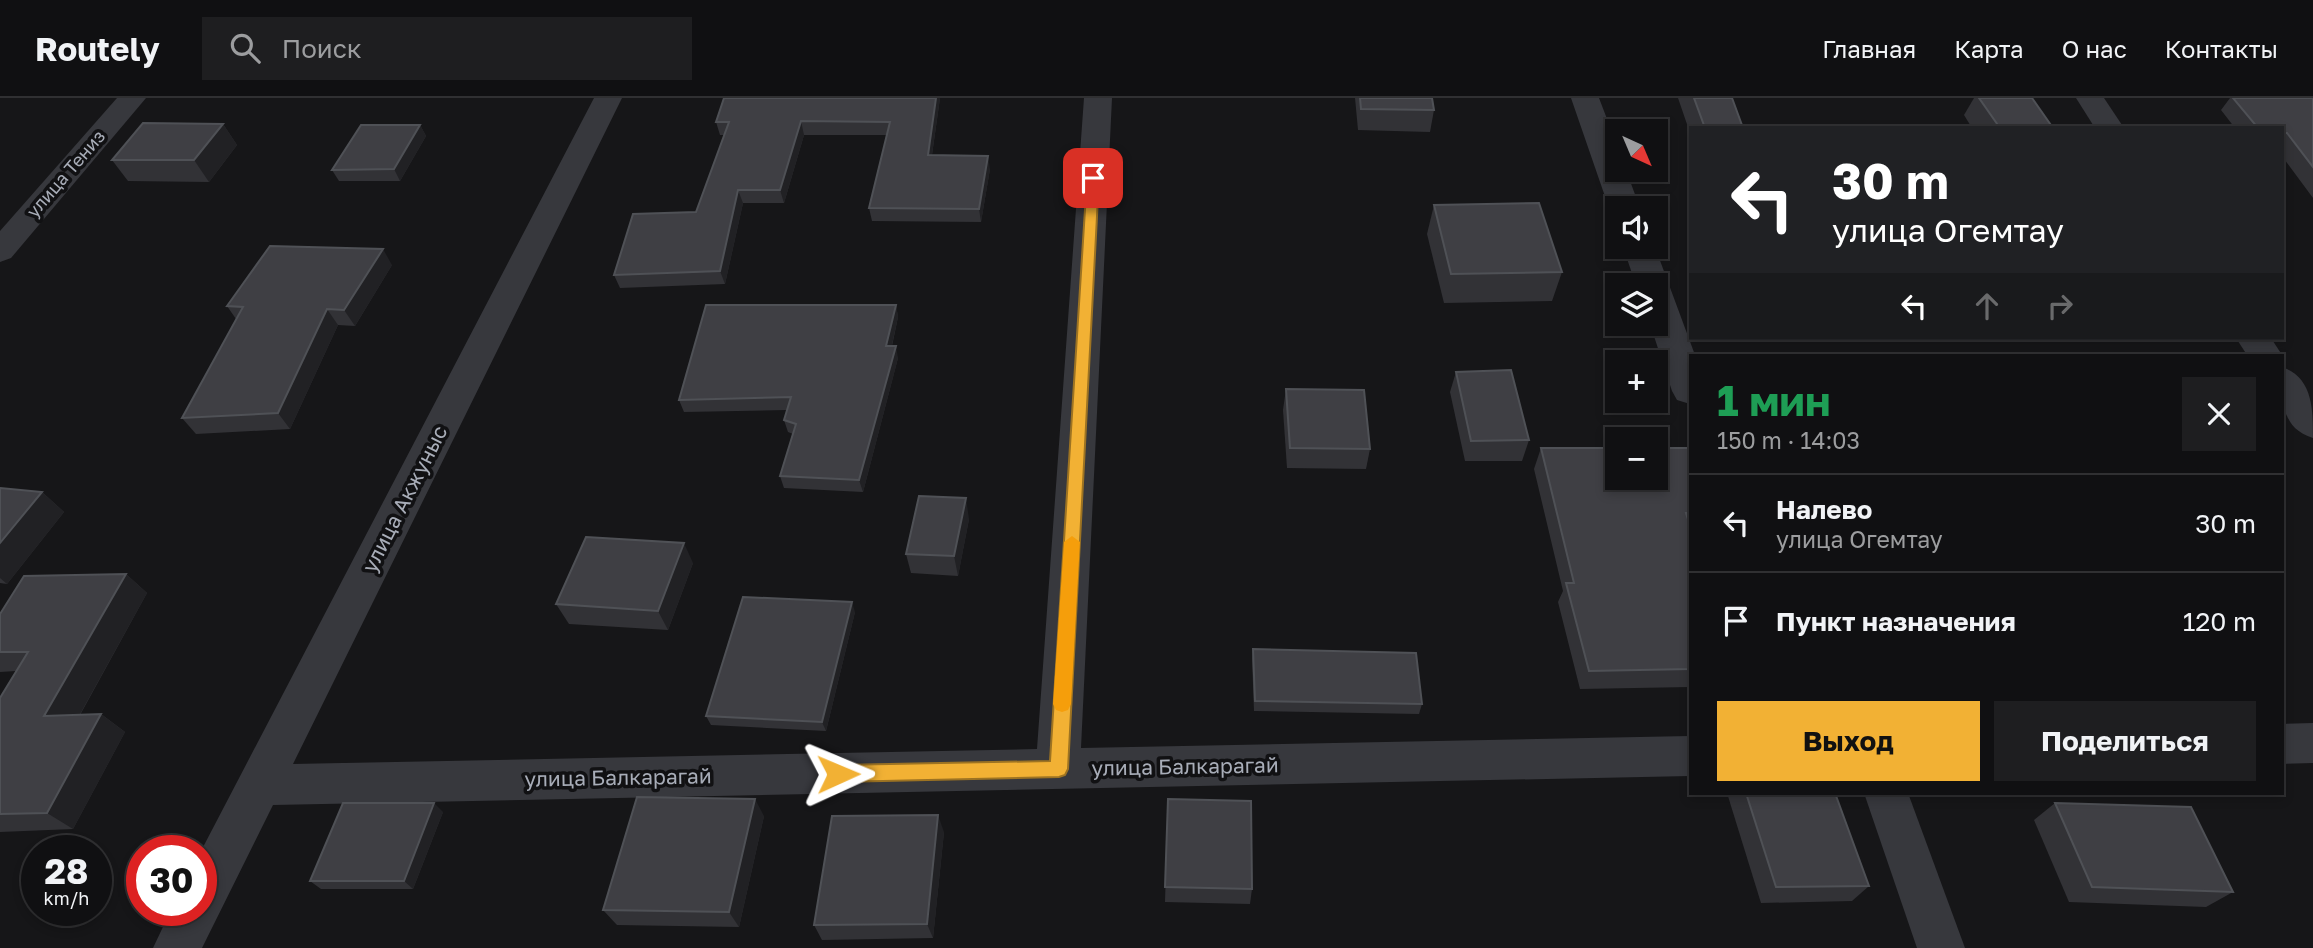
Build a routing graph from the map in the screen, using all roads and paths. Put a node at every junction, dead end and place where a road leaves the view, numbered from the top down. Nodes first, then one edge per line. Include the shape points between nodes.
1 (132, 98) edge
2 (608, 98) edge
3 (1097, 98) edge
4 (1585, 98) edge
5 (2090, 98) edge
6 (2109, 126) edge
7 (1621, 196) edge
8 (0, 251) edge
9 (1668, 328) edge
10 (2284, 383) edge
11 (1689, 388) edge
12 (2313, 425) edge
13 (2313, 743) edge
14 (2284, 744) edge
15 (1689, 756) edge
16 (1059, 769) junction
17 (260, 785) junction
18 (1886, 795) edge
19 (217, 869) edge
20 (188, 926) edge
21 (177, 948) edge
22 (1941, 948) edge

1 - 8 street, улица Тениз
2 - 17 street, улица Акжуныс
3 - 16 street
4 - 7 street
5 - 6 street
9 - 11 street
10 - 12 street
13 - 14 street
15 - 16 street, улица Балкарагай
16 - 17 street, улица Балкарагай
17 - 19 street, улица Акжуныс
18 - 22 street
20 - 21 street

